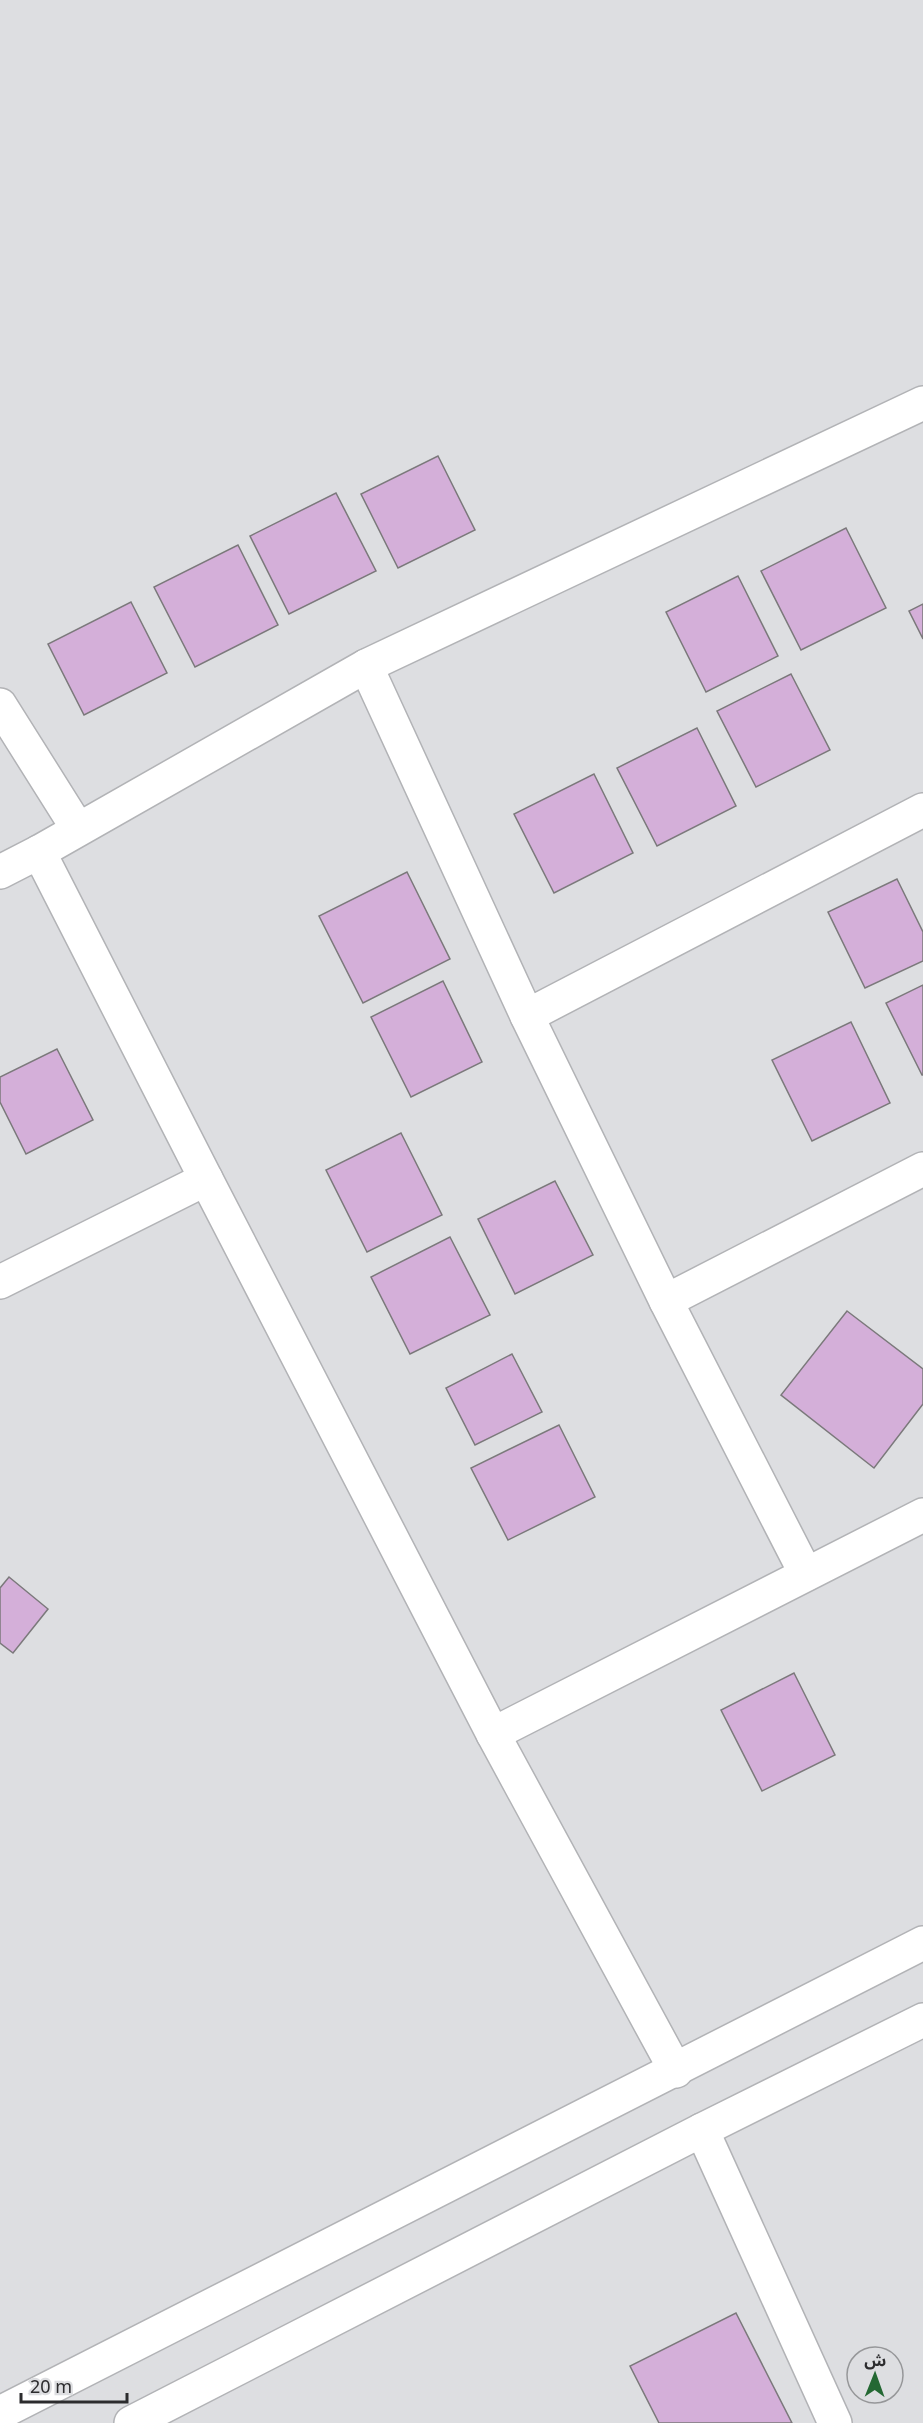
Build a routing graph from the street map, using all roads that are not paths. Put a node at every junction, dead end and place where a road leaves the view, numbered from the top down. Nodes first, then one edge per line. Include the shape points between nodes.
1 (923, 403) edge
2 (366, 666) junction
3 (0, 705) edge
4 (923, 810) edge
5 (78, 829) junction
6 (39, 852) junction
7 (0, 872) edge
8 (526, 1016) junction
9 (923, 1169) edge
10 (206, 1179) junction
11 (0, 1282) edge
12 (666, 1301) junction
13 (923, 1515) edge
14 (806, 1574) junction
15 (494, 1734) junction
16 (923, 1943) edge
17 (923, 2020) edge
18 (676, 2071) junction
19 (702, 2130) junction
20 (0, 2413) edge
21 (131, 2423) edge
22 (835, 2423) edge

1 - 2 street
2 - 5 street
2 - 8 street
3 - 5 street
4 - 8 street
5 - 6 street
6 - 7 street
6 - 10 street
8 - 12 street
9 - 12 street
10 - 11 street
10 - 15 street
12 - 14 street
13 - 14 street
14 - 15 street
15 - 18 street
16 - 18 street
17 - 19 street
18 - 20 street
19 - 21 street
19 - 22 street

